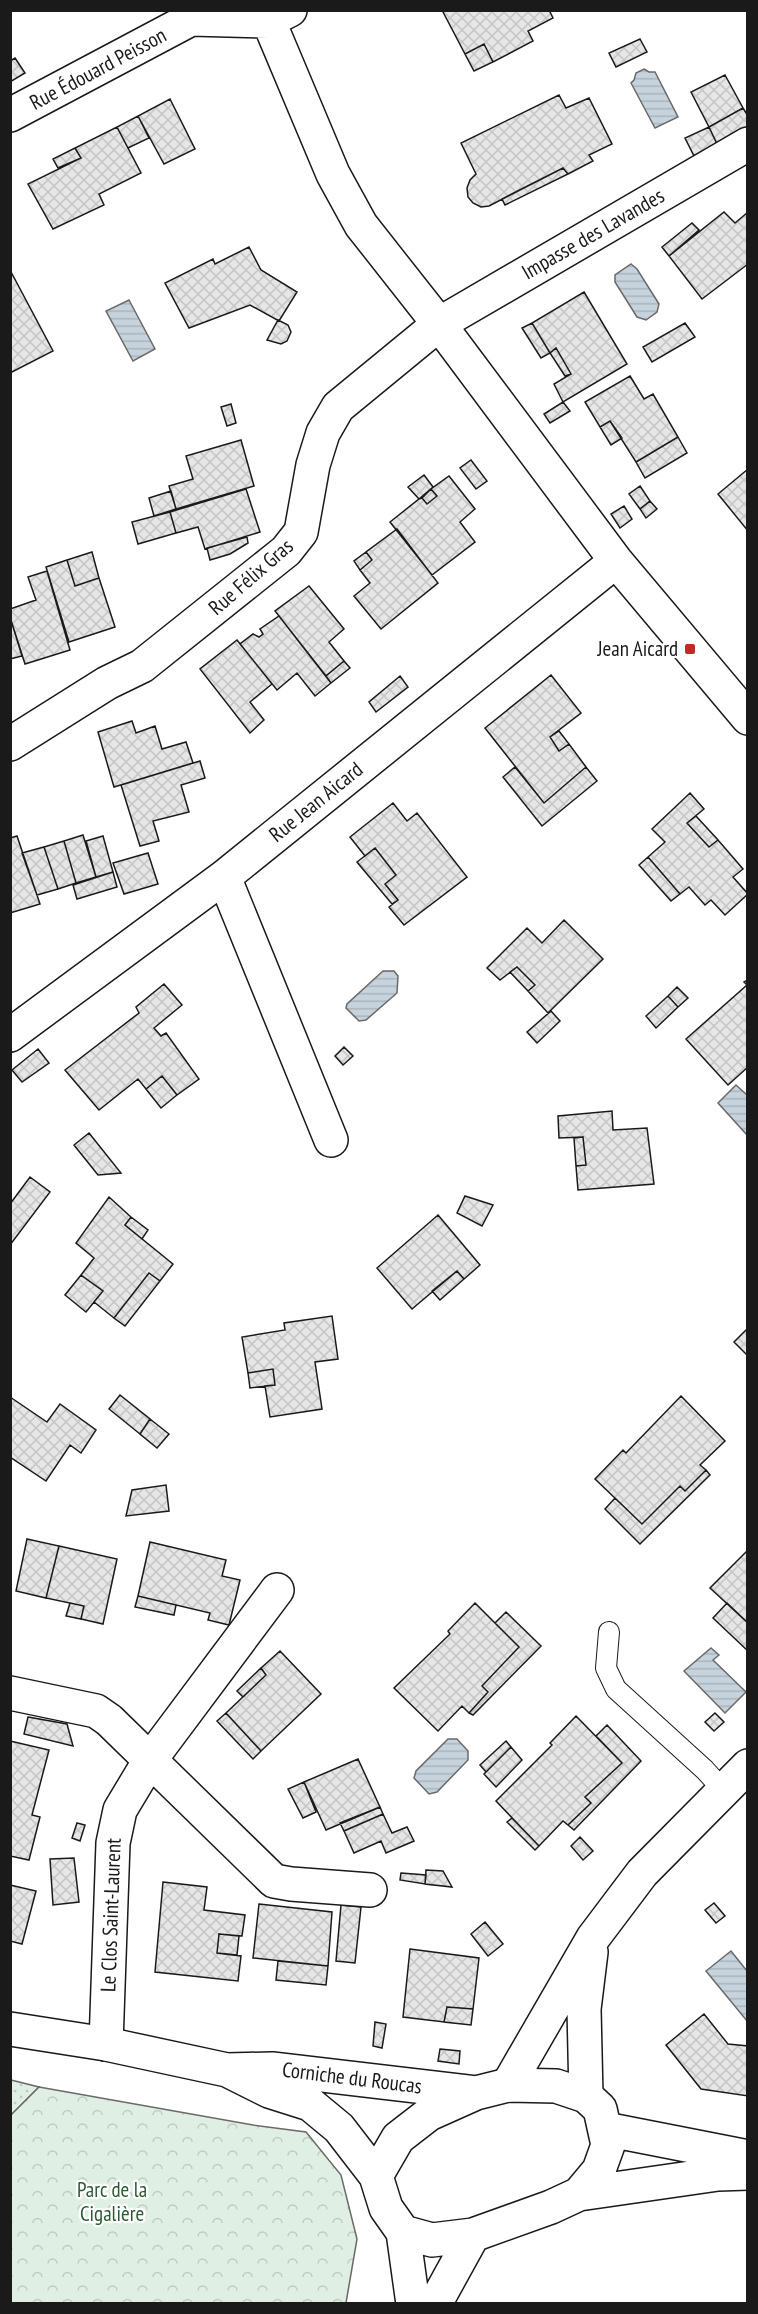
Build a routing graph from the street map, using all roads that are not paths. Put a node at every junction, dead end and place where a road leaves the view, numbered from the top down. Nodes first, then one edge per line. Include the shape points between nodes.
1 (274, 14) edge
2 (10, 115) edge
3 (747, 144) edge
4 (439, 324) junction
5 (616, 561) junction
6 (743, 703) edge
7 (10, 744) edge
8 (224, 877) junction
9 (10, 1035) edge
10 (331, 1140) dead end
11 (277, 1590) dead end
12 (609, 1632) dead end
13 (10, 1693) edge
14 (150, 1760) junction
15 (747, 1766) edge
16 (723, 1790) junction
17 (370, 1890) dead end
18 (593, 1938) junction
19 (10, 2029) edge
20 (106, 2044) junction
21 (227, 2070) junction
22 (508, 2085) junction
23 (476, 2093) junction
24 (586, 2096) junction
25 (605, 2129) junction
26 (747, 2157) edge
27 (747, 2172) edge
28 (376, 2175) junction
29 (579, 2194) junction
30 (403, 2232) junction
31 (473, 2235) junction
32 (413, 2304) edge
33 (435, 2304) edge

1 - 2 street, Rue Édouard Peisson via 191,19
1 - 4 street via 333,174 361,225
3 - 4 street, Impasse des Lavandes
4 - 5 street
4 - 7 street, Rue Félix Gras via 338,407 323,433 313,465 301,532 286,551 142,666 107,683
5 - 6 street
5 - 8 street, Rue Jean Aicard
8 - 9 street, Rue Jean Aicard
8 - 10 street
11 - 14 street, Le Clos Saint-Laurent
12 - 16 lane via 606,1668 616,1689
13 - 14 street via 96,1711
14 - 17 street via 274,1881
14 - 20 street, Le Clos Saint-Laurent via 120,1810 115,1827
15 - 16 street
16 - 18 street via 642,1873
18 - 22 street
18 - 24 street via 584,2009
19 - 20 street, Corniche du Roucas
20 - 21 street, Corniche du Roucas
21 - 23 street, Corniche du Roucas via 272,2069
21 - 28 street, Corniche du Roucas via 268,2091 310,2104 339,2128
22 - 23 street
22 - 24 street via 556,2086
23 - 28 street via 429,2114 398,2138
24 - 25 street via 600,2109
25 - 26 street
25 - 29 street via 608,2145 599,2170
27 - 29 street
28 - 30 street via 386,2208
29 - 31 street
30 - 31 street via 432,2240
30 - 32 street
31 - 33 street

